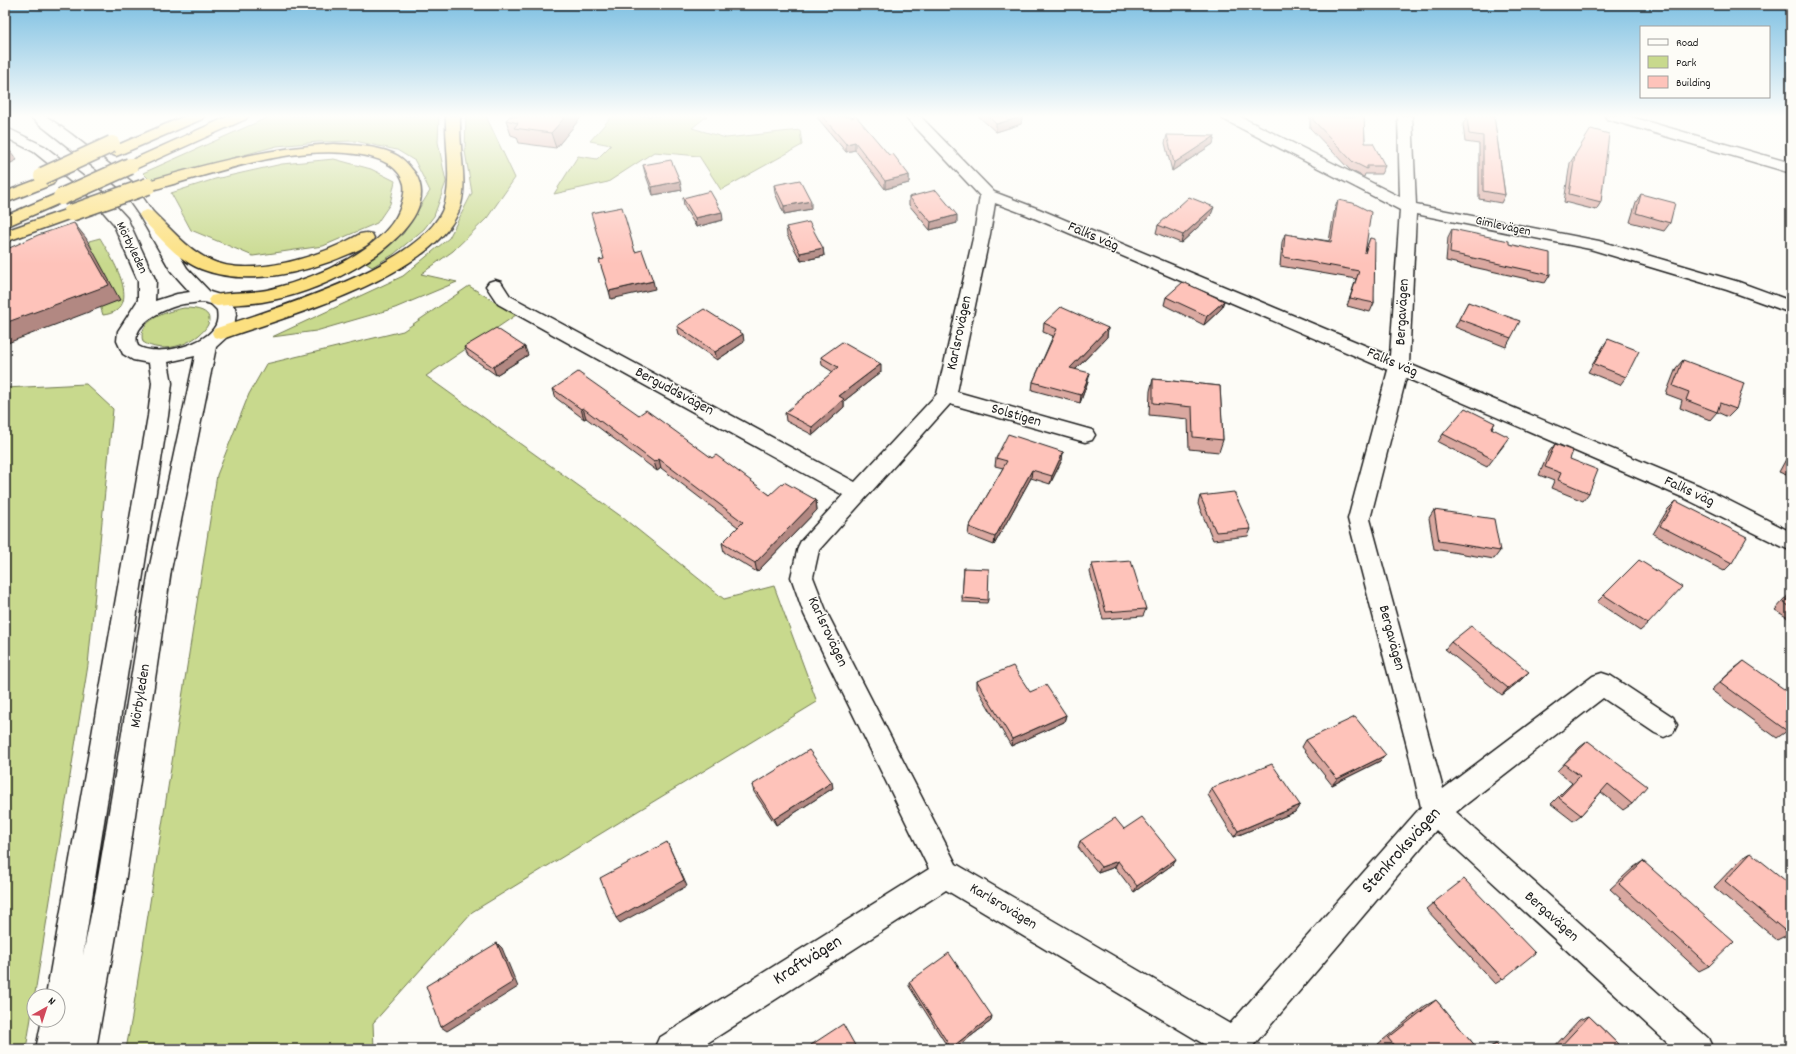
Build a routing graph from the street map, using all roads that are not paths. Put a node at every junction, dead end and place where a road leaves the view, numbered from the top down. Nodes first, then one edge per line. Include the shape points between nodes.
1 (61, 165) edge
2 (73, 165) edge
3 (101, 165) edge
4 (132, 165) edge
5 (224, 165) edge
6 (399, 165) edge
7 (455, 165) edge
8 (959, 165) edge
9 (1324, 165) edge
10 (1406, 165) edge
11 (1781, 165) edge
12 (1791, 168) edge
13 (44, 178) junction
14 (414, 190) junction
15 (5, 194) edge
16 (988, 195) junction
17 (5, 198) edge
18 (1408, 208) junction
19 (147, 215) junction
20 (5, 222) edge
21 (5, 237) edge
22 (495, 286) dead end
23 (211, 298) junction
24 (1791, 307) edge
25 (135, 321) junction
26 (214, 338) junction
27 (158, 357) junction
28 (1399, 366) junction
29 (946, 396) junction
30 (1085, 435) dead end
31 (858, 492) junction
32 (1791, 542) edge
33 (1664, 725) dead end
34 (1435, 811) junction
35 (946, 874) junction
36 (63, 988) edge
37 (56, 1028) edge
38 (1233, 1047) edge
39 (52, 1049) edge
40 (80, 1049) edge
41 (670, 1049) edge
42 (1697, 1049) edge

1 - 25 street, Mörbyleden via 98,195 121,222 147,281 148,300
2 - 13 highway
3 - 19 street, Mörbyleden via 126,185
4 - 20 highway, bridge
5 - 21 highway, bridge via 148,186
6 - 14 highway, bridge via 406,171
7 - 26 highway via 453,204 441,229 407,256 365,281
8 - 16 street
9 - 18 street, Gimlevägen
10 - 18 street, Bergavägen
11 - 12 street
13 - 15 highway
13 - 17 highway
14 - 19 highway via 397,215 357,244 317,261 242,273 207,266 186,252
14 - 23 highway via 406,217 387,240 326,277 268,295
16 - 28 street, Falks väg
16 - 29 street, Karlsrovägen via 982,234
18 - 24 street, Gimlevägen via 1593,245 1733,286
18 - 28 street, Bergavägen
19 - 23 street, Mörbyleden via 180,271
22 - 31 street, Berguddsvägen via 504,300
23 - 25 street via 174,301 150,311
23 - 26 street, Mörbyleden via 226,308 227,321
25 - 27 street, Mörbyleden via 126,338 130,350 140,356
26 - 27 street, Mörbyleden via 177,354
26 - 40 street, Mörbyleden via 160,570 110,890
27 - 36 street, Mörbyleden via 162,383 158,416
28 - 32 street, Falks väg via 1692,492
28 - 34 street, Bergavägen via 1359,519
29 - 30 street, Solstigen
29 - 31 street, Karlsrovägen
31 - 35 street, Karlsrovägen via 809,547 802,577 816,614
33 - 34 street, Stenkroksvägen via 1602,684
34 - 38 street, Stenkroksvägen
34 - 42 street, Bergavägen
35 - 38 street, Karlsrovägen
35 - 41 street, Kraftvägen
37 - 39 street

